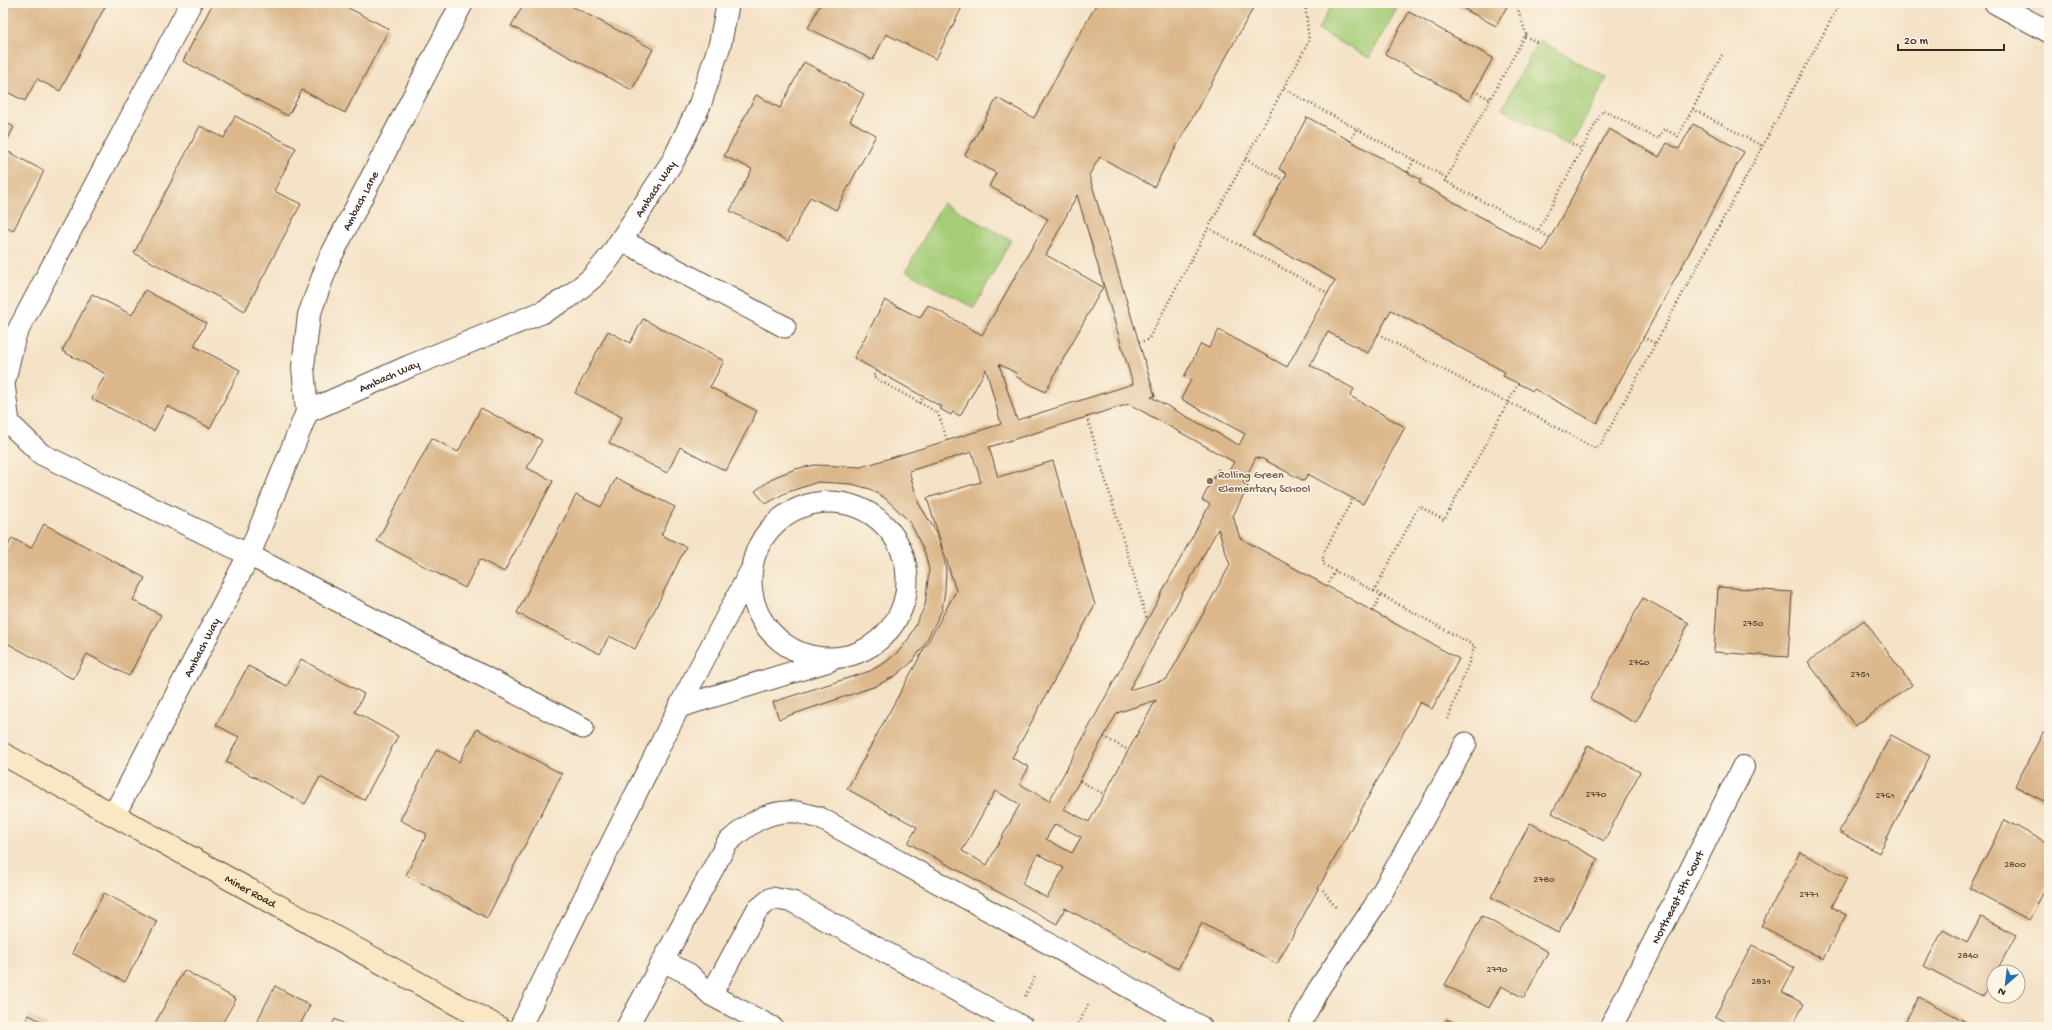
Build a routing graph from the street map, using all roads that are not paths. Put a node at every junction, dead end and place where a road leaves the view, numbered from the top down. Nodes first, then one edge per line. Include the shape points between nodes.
1 (191, 3) edge
2 (462, 3) edge
3 (728, 3) edge
4 (1996, 3) edge
5 (2049, 32) edge
6 (621, 240) junction
7 (785, 327) dead end
8 (307, 412) junction
9 (249, 555) junction
10 (750, 572) junction
11 (837, 658) junction
12 (679, 707) junction
13 (583, 728) dead end
14 (1466, 743) dead end
15 (3, 754) edge
16 (1743, 767) dead end
17 (114, 814) junction
18 (663, 960) junction
19 (711, 994) junction
20 (498, 1027) edge
21 (520, 1027) edge
22 (627, 1027) edge
23 (772, 1027) edge
24 (1023, 1027) edge
25 (1201, 1027) edge
26 (1299, 1027) edge
27 (1611, 1027) edge

1 - 9 lane via 15,336 4,384 9,422 41,454
2 - 8 street, Ambach Lane via 324,274 309,314 306,337 303,367
3 - 6 street, Ambach Way via 720,44 700,104 674,159
4 - 5 lane
6 - 7 lane
6 - 8 street, Ambach Way via 592,278 569,297 549,308
8 - 9 street, Ambach Way
9 - 13 lane
9 - 17 street, Ambach Way
10 - 11 lane via 752,594 759,616 772,634 789,647 809,656
10 - 11 lane via 757,546 773,524 796,508 822,501 850,504 875,515 894,534 906,560 908,587 903,606 886,636 863,651
10 - 12 lane
11 - 12 lane
12 - 21 lane
14 - 26 lane via 1375,905 1318,990
15 - 17 street, Miner Road
16 - 27 street, Northeast 5th Court
17 - 20 street, Miner Road
18 - 19 lane via 689,974
18 - 22 lane
18 - 25 lane via 727,843 752,822 770,814 796,812 820,818
19 - 23 lane
19 - 24 lane via 757,910 772,898 793,902

